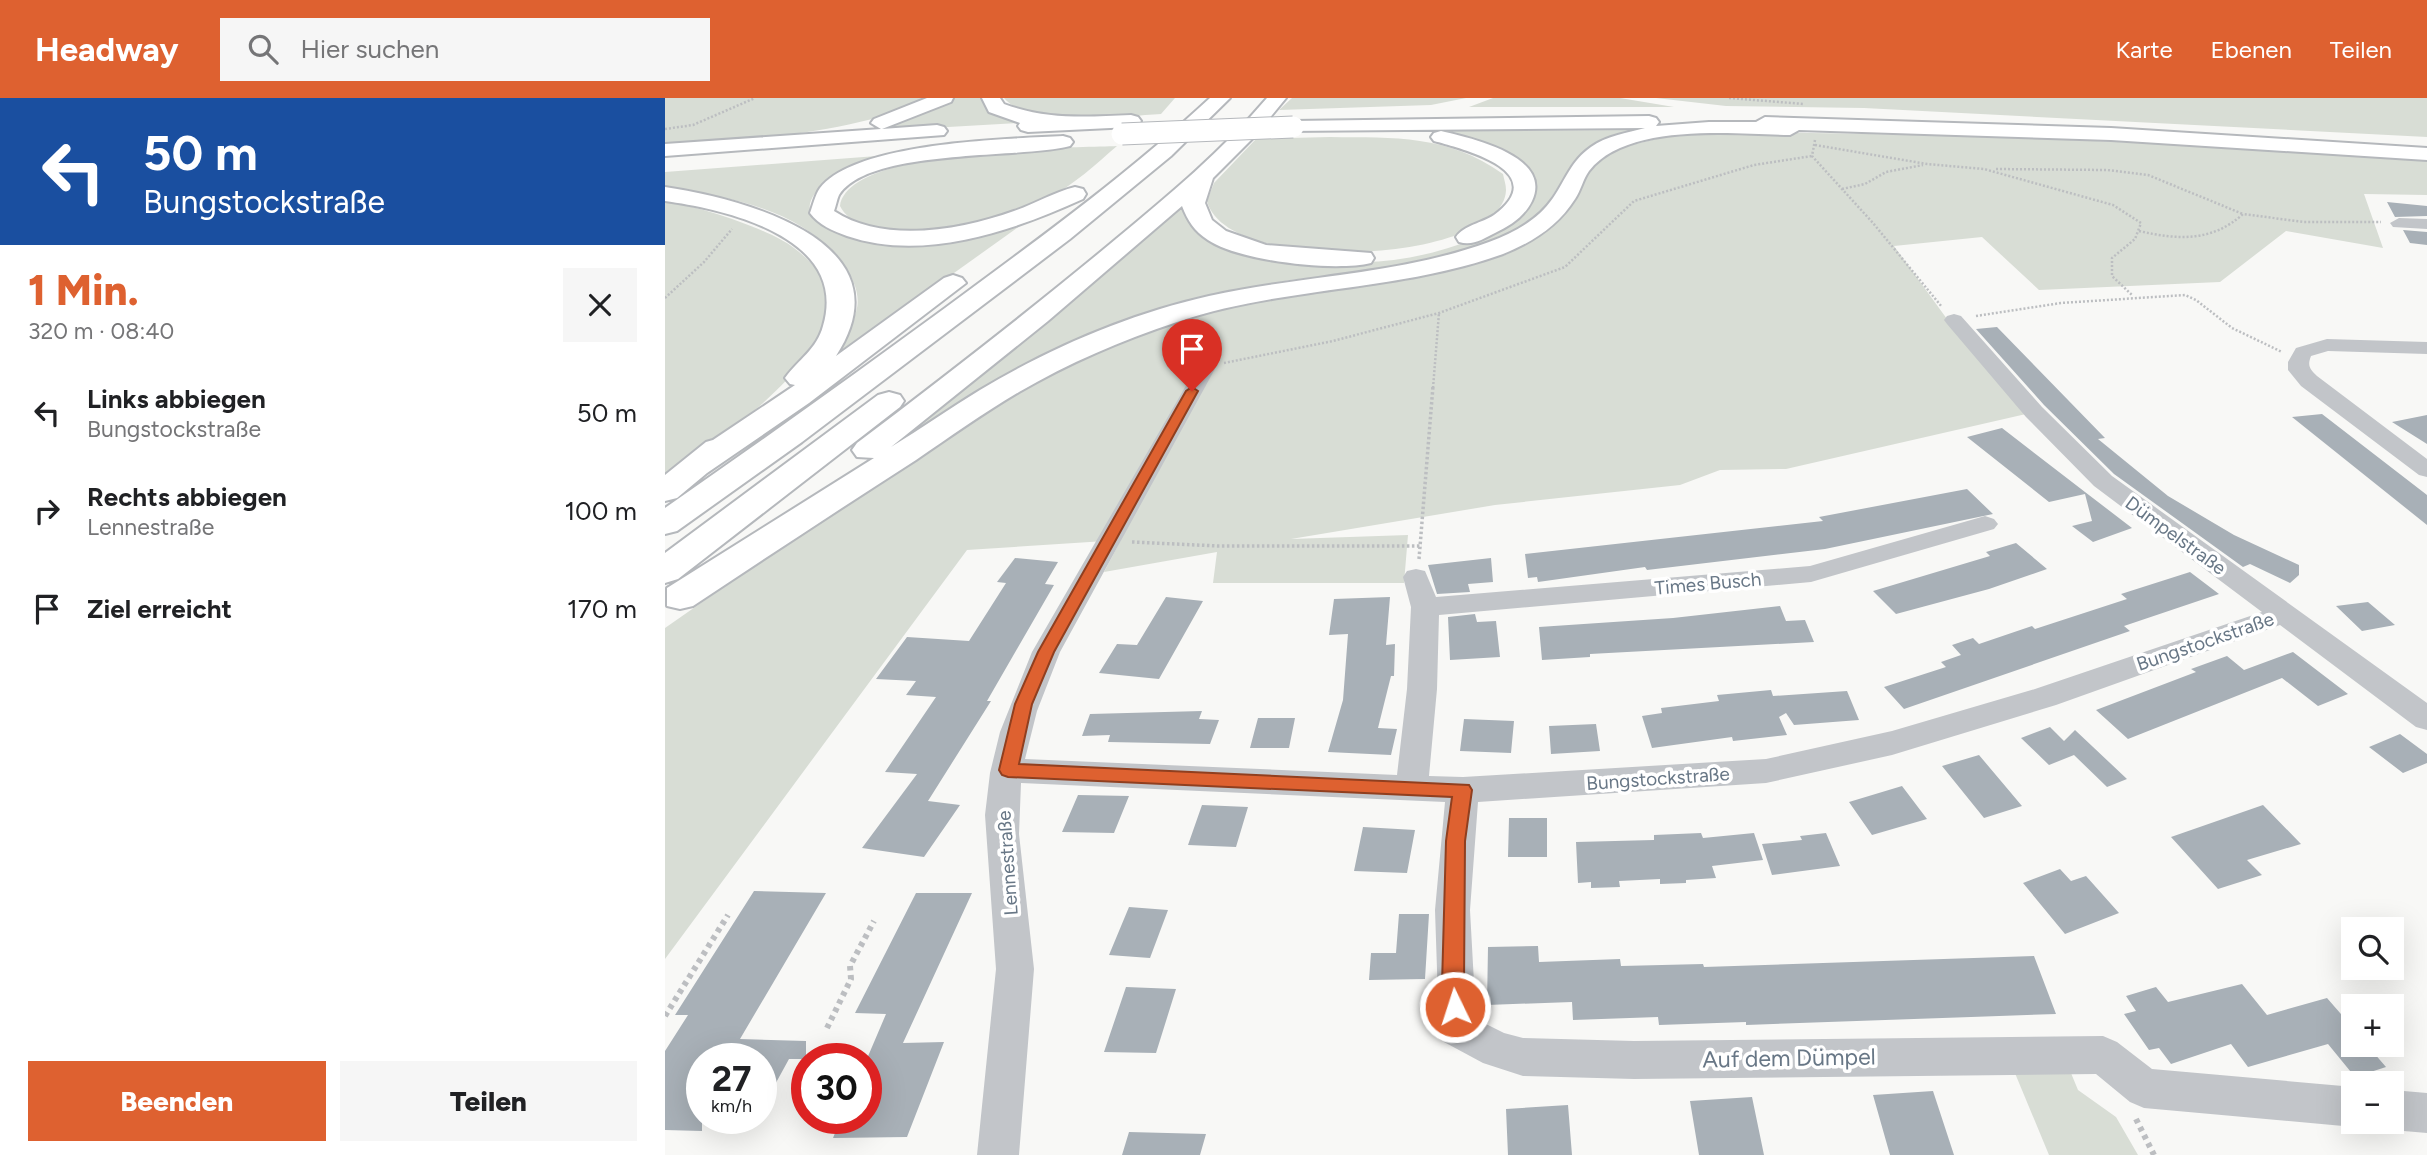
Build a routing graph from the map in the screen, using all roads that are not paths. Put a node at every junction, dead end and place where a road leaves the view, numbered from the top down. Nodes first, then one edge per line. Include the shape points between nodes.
1 (944, 98) edge
2 (991, 98) edge
3 (1220, 98) edge
4 (1270, 99) edge
5 (1724, 103) edge
6 (1464, 104) dead end
7 (1174, 111) dead end
8 (1753, 111) junction
9 (1358, 113) junction
10 (1092, 122) junction
11 (1294, 123) junction
12 (1804, 123) junction
13 (2173, 129) junction
14 (1334, 130) junction
15 (1125, 135) junction
16 (2207, 140) junction
17 (1063, 142) junction
18 (2427, 146) edge
19 (696, 148) junction
20 (665, 153) edge
21 (2427, 154) edge
22 (665, 162) edge
23 (665, 168) edge
24 (1203, 176) junction
25 (665, 194) edge
26 (2399, 223) road end
27 (2427, 224) edge
28 (1954, 320) road end
29 (2427, 348) edge
30 (1206, 366) road end
31 (697, 466) junction
32 (2426, 469) edge
33 (665, 491) edge
34 (665, 524) edge
35 (1985, 524) dead end
36 (1416, 577) road end
37 (670, 592) edge
38 (1425, 607) junction
39 (2284, 614) junction
40 (2427, 719) edge
41 (1008, 770) junction
42 (1412, 788) junction
43 (1462, 790) junction
44 (2341, 1106) edge
45 (2404, 1111) edge
46 (2427, 1114) edge
47 (998, 1155) edge

1 - 19 highway via 893,120 843,132
2 - 10 highway via 996,108 1023,118
3 - 34 highway via 1164,152 1062,234
4 - 24 highway
4 - 37 highway via 1161,183
5 - 8 highway
6 - 9 highway
7 - 15 highway
8 - 9 highway
8 - 13 highway via 1945,115
9 - 11 highway
10 - 15 highway
10 - 19 highway
11 - 13 highway via 1461,116 1741,116
11 - 14 highway
11 - 15 highway, bridge
11 - 16 highway via 1962,127
12 - 14 highway
12 - 16 highway
12 - 37 highway via 1677,131 1624,140 1581,167 1562,201 1543,222 1517,240 1489,251 1430,268 1220,302 1174,313 1085,347 990,397
13 - 18 highway
14 - 24 highway via 1435,135 1480,145 1514,164 1526,187 1523,200 1497,223 1441,246 1375,257 1303,257 1235,244 1207,228 1193,206
15 - 17 highway
15 - 20 highway
15 - 22 highway
16 - 21 highway
17 - 23 highway
17 - 31 highway via 946,150 880,164 827,192 821,201 822,213 831,222 865,234 938,235 1014,219 1085,186
19 - 20 highway
24 - 37 highway via 1018,334
25 - 31 highway via 747,212 803,239 833,270 843,300 831,342 817,364
26 - 27 street
28 - 39 street, Dümpelstraße via 2034,412 2103,481
29 - 32 street via 2327,345 2303,352 2298,362 2308,381
30 - 41 street, Lennestraße via 1029,689
31 - 33 highway
35 - 38 street, Times Busch via 1811,574
36 - 38 street
38 - 42 street
39 - 40 street, Dümpelstraße
39 - 43 street, Bungstockstraße via 2045,697 1892,743 1766,771
41 - 42 street, Bungstockstraße
41 - 47 street, Lennestraße via 1002,817 1015,969
42 - 43 street, Bungstockstraße
43 - 44 street, Auf dem Dümpel via 1454,888 1453,985 1458,1029 1497,1050 1523,1057 1634,1060 2103,1055 2144,1088
45 - 46 street

